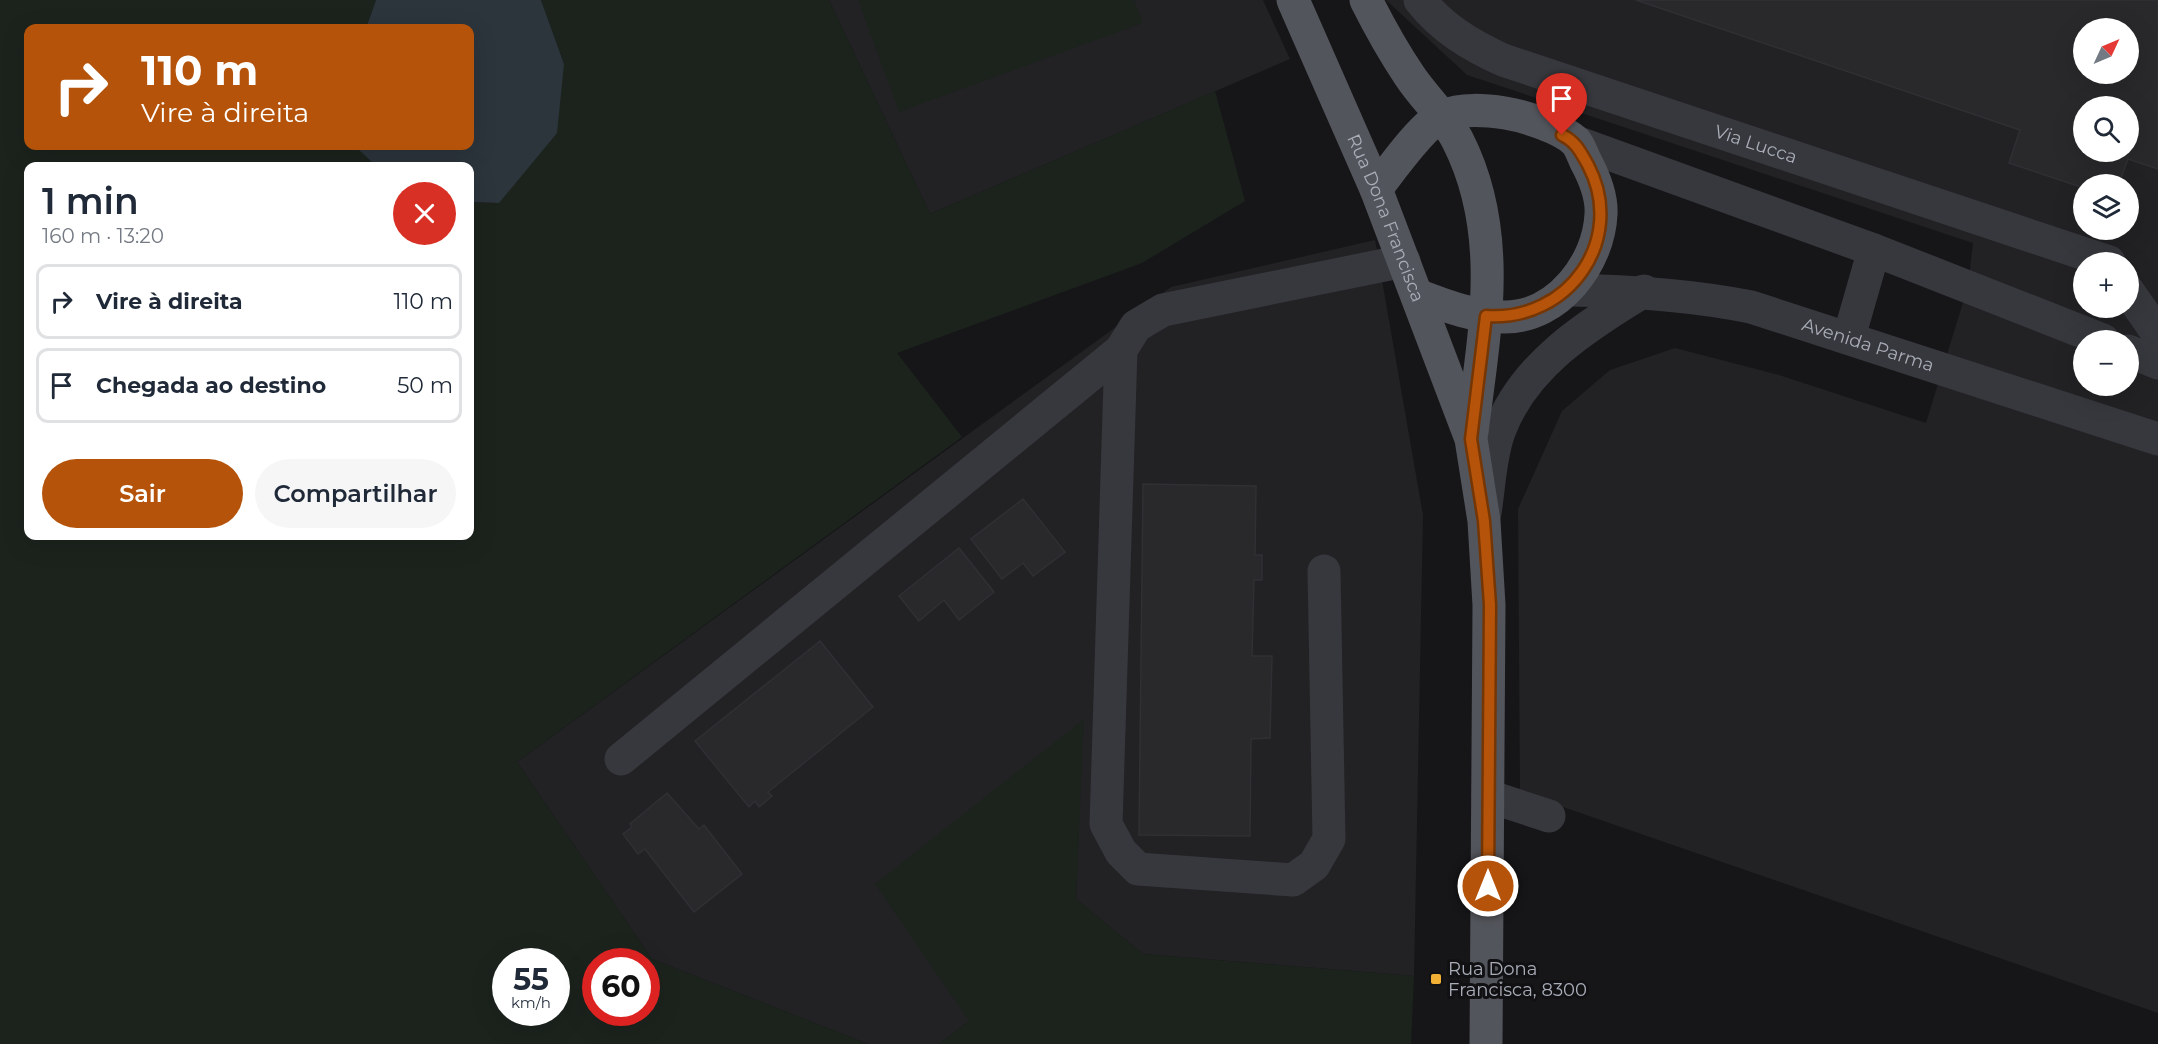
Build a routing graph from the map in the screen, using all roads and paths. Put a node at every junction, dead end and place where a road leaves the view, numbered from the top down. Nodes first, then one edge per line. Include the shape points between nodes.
1 (1293, 0) edge
2 (1366, 0) edge
3 (1420, 0) edge
4 (1441, 116) junction
5 (1576, 142) junction
6 (1376, 189) junction
7 (1874, 250) junction
8 (2079, 252) edge
9 (1404, 261) junction
10 (1569, 290) junction
11 (1644, 291) junction
12 (1417, 295) junction
13 (2139, 307) edge
14 (1486, 316) junction
15 (2078, 330) edge
16 (2158, 334) edge
17 (1849, 337) junction
18 (1120, 350) junction
19 (2139, 355) edge
20 (2158, 363) edge
21 (1471, 439) junction
22 (2158, 439) edge
23 (1484, 521) junction
24 (1324, 571) dead end
25 (621, 759) dead end
26 (1488, 796) junction
27 (1549, 816) dead end
28 (1486, 1044) edge

1 - 6 main road, Rua Dona Francisca
2 - 4 main road, Rua Dona Francisca via 1410,77
3 - 8 street, Via Lucca via 1446,28 1503,60
4 - 5 main road via 1478,109 1517,115
4 - 6 main road via 1410,146
4 - 14 main road, Rua Dona Francisca via 1457,140 1476,183 1485,220 1489,266
5 - 7 street
5 - 10 main road via 1594,177 1601,213 1593,253
6 - 9 main road, Rua Dona Francisca
7 - 15 street
7 - 17 street
9 - 12 main road, Rua Dona Francisca
9 - 18 street via 1163,310 1136,326
10 - 11 street, Avenida Parma
10 - 14 main road via 1540,308 1507,317
11 - 17 street, Avenida Parma via 1751,307
11 - 23 street via 1573,338 1539,368 1514,398 1498,434
12 - 14 main road
12 - 21 main road, Rua Dona Francisca
13 - 16 street
14 - 21 main road, Rua Dona Francisca
17 - 22 street, Avenida Parma
18 - 24 street via 1106,824 1121,852 1138,869 1293,880 1314,866 1329,839
18 - 25 street
19 - 20 street
21 - 23 main road, Rua Dona Francisca
23 - 26 main road, Rua Dona Francisca via 1490,605
26 - 27 street
26 - 28 main road, Rua Dona Francisca

